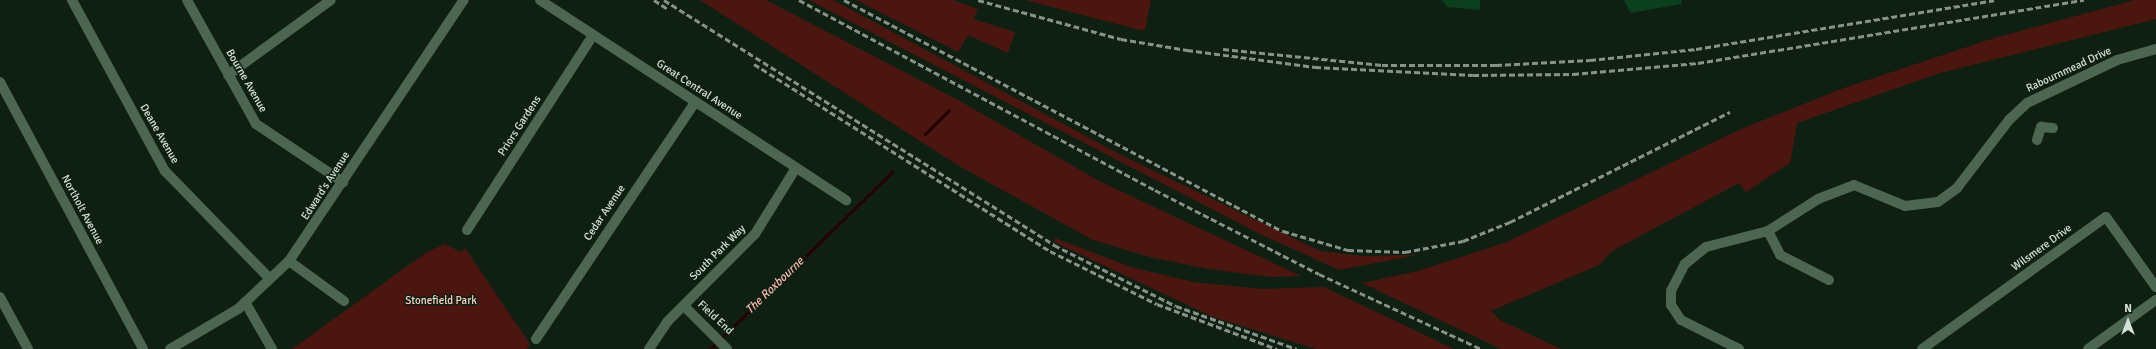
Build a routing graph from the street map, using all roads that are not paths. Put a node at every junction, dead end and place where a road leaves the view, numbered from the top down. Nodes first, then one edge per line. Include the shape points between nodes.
1 (72, 0) edge
2 (187, 0) edge
3 (331, 0) edge
4 (464, 0) edge
5 (540, 0) edge
6 (593, 35) junction
7 (2156, 49) edge
8 (228, 75) junction
9 (0, 82) edge
10 (694, 102) junction
11 (2053, 128) dead end
12 (2037, 140) dead end
13 (796, 168) junction
14 (344, 182) junction
15 (846, 200) dead end
16 (467, 230) dead end
17 (1768, 231) junction
18 (289, 261) junction
19 (269, 278) junction
20 (1829, 280) dead end
21 (2156, 287) edge
22 (0, 297) edge
23 (344, 300) dead end
24 (2156, 300) edge
25 (245, 302) junction
26 (684, 306) junction
27 (536, 339) dead end
28 (726, 346) edge
29 (28, 349) edge
30 (143, 349) edge
31 (170, 349) edge
32 (272, 349) edge
33 (649, 349) edge
34 (1739, 349) edge
35 (1922, 349) edge
36 (2088, 349) edge

1 - 19 street, Deane Avenue via 165,171
2 - 8 street, Bourne Avenue
3 - 8 street
4 - 14 street, Edward's Avenue
5 - 6 street, Great Central Avenue
6 - 10 street, Great Central Avenue
6 - 16 street, Priors Gardens
7 - 17 street, Rabournmead Drive via 2117,60 2027,103 2009,120 1958,188 1938,202 1905,206 1854,185 1818,199
8 - 14 street, Bourne Avenue via 256,124
9 - 30 street, Northolt Avenue
10 - 13 street, Great Central Avenue
10 - 27 street, Cedar Avenue
11 - 12 street via 2041,127
13 - 15 street, Great Central Avenue
13 - 26 street, South Park Way via 755,234
14 - 18 street, Edward's Avenue
17 - 20 street via 1780,255
17 - 34 street, Rabournmead Drive via 1706,247 1686,264 1671,291 1671,306 1681,320
18 - 19 street, Edward's Avenue
18 - 23 street
19 - 25 street, Edward's Avenue
21 - 35 street, Wilsmere Drive via 2106,217
22 - 29 street
24 - 36 street
25 - 31 street, Edward's Avenue via 216,324
25 - 32 street
26 - 28 street, Field End
26 - 33 street, South Park Way

